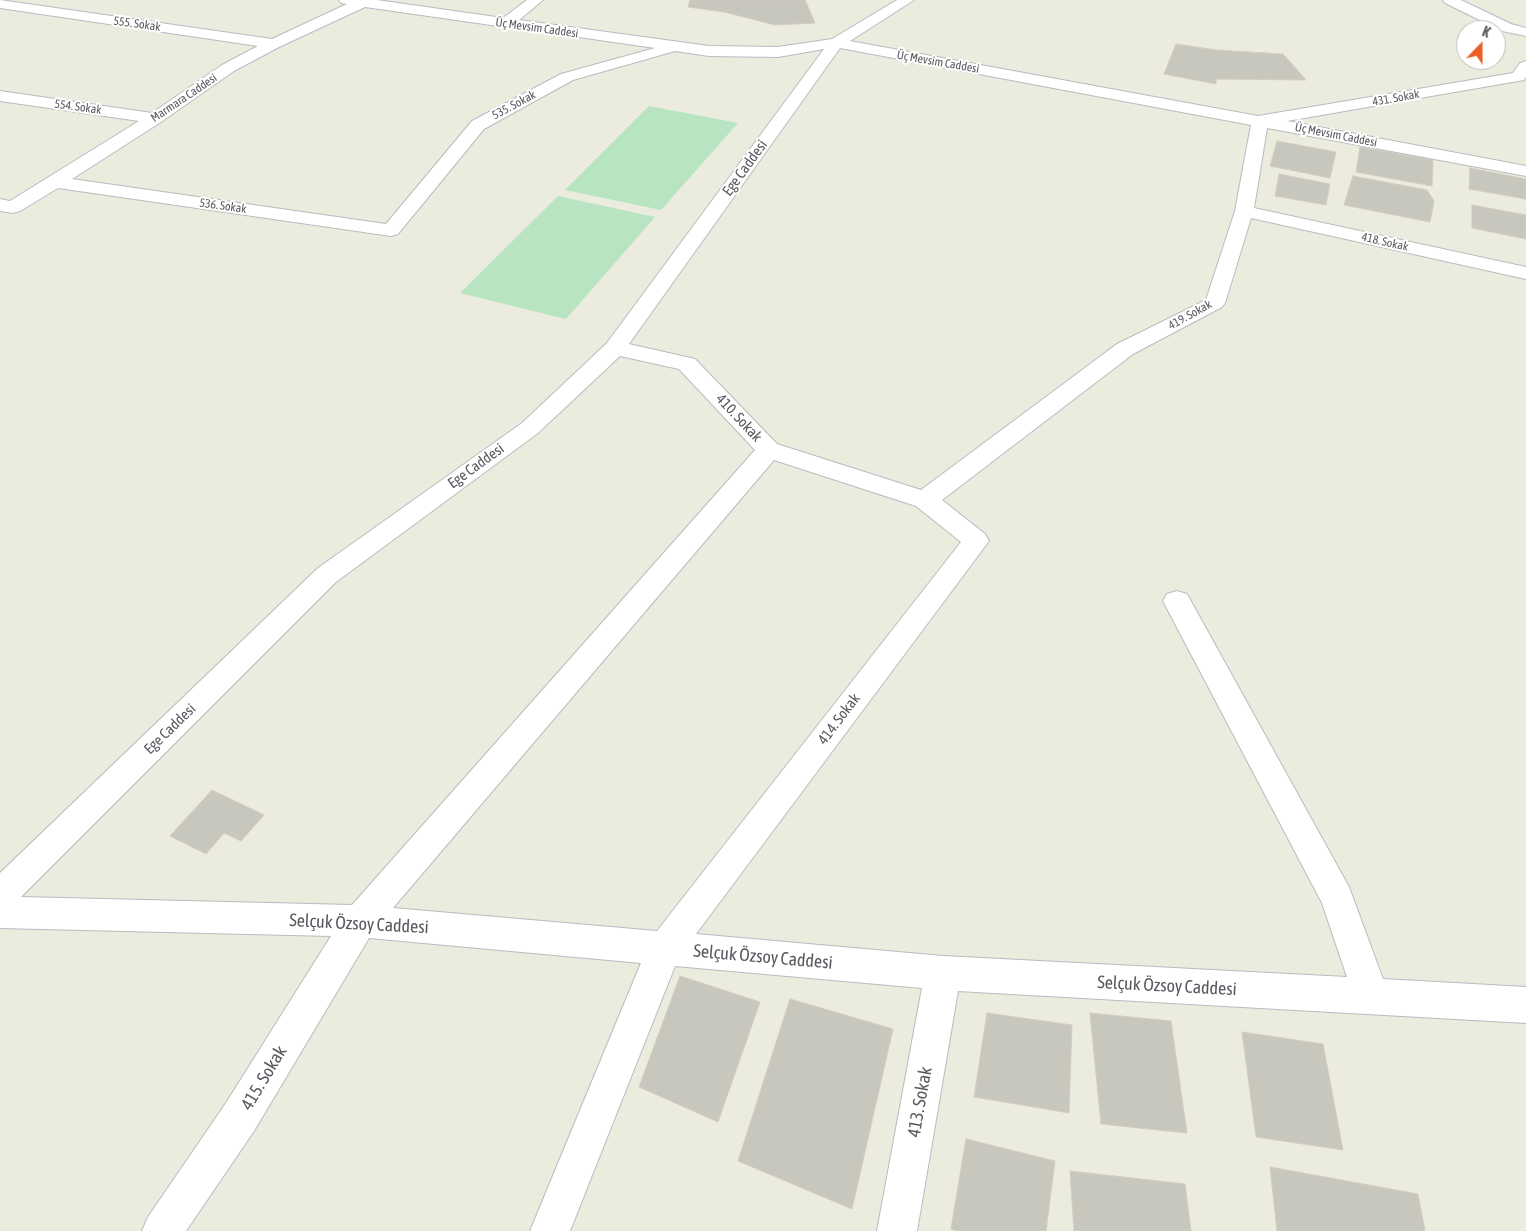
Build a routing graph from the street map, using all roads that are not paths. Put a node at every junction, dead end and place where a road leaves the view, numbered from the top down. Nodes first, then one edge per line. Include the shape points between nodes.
1 (346, 0) edge
2 (536, 0) edge
3 (907, 0) edge
4 (1450, 0) edge
5 (362, 3) junction
6 (0, 4) edge
7 (89, 4) dead end
8 (68, 14) junction
9 (504, 24) junction
10 (1526, 32) edge
11 (274, 44) junction
12 (836, 44) junction
13 (680, 46) junction
14 (1526, 66) edge
15 (0, 96) edge
16 (155, 118) junction
17 (1260, 121) junction
18 (1526, 171) edge
19 (56, 182) junction
20 (7, 206) edge
21 (1244, 210) junction
22 (391, 230) joint
23 (1526, 273) edge
24 (615, 348) junction
25 (769, 450) junction
26 (926, 500) junction
27 (1177, 601) dead end
28 (0, 895) edge
29 (0, 912) edge
30 (360, 921) junction
31 (664, 948) junction
32 (943, 973) junction
33 (1372, 997) junction
34 (1526, 1005) edge
35 (162, 1231) edge
36 (550, 1231) edge
37 (897, 1231) edge

1 - 5 street, Üç Mevsim Caddesi
2 - 9 street
3 - 12 street, Ege Caddesi
4 - 10 street via 1507,28
5 - 9 street, Üç Mevsim Caddesi
5 - 11 street, Marmara Caddesi
6 - 8 street, 555. Sokak
7 - 8 street
8 - 11 street, 555. Sokak
9 - 13 street, Üç Mevsim Caddesi
11 - 16 street, Marmara Caddesi via 228,68
12 - 13 street, Üç Mevsim Caddesi via 778,52 710,51
12 - 17 street, Üç Mevsim Caddesi
12 - 24 street, Ege Caddesi
13 - 22 street, 535. Sokak via 568,77 478,125
14 - 17 street, 431. Sokak via 1518,77
15 - 16 street, 554. Sokak
16 - 19 street, Marmara Caddesi
17 - 18 street, Üç Mevsim Caddesi
17 - 21 street, 419. Sokak
19 - 20 street, Marmara Caddesi
19 - 22 street, 536. Sokak
21 - 23 street, 418. Sokak
21 - 26 street, 419. Sokak via 1215,304 1125,349
24 - 25 street, 410. Sokak via 688,364
24 - 28 street, Ege Caddesi via 530,428 327,575
25 - 26 street, 410. Sokak
25 - 30 street, 415. Sokak
26 - 31 street, 414. Sokak via 976,541
27 - 33 street via 1336,898
29 - 30 street, Selçuk Özsoy Caddesi
30 - 31 street, Selçuk Özsoy Caddesi
30 - 35 street, 415. Sokak via 240,1117
31 - 32 street, Selçuk Özsoy Caddesi
31 - 36 street
32 - 33 street, Selçuk Özsoy Caddesi
32 - 37 street, 413. Sokak
33 - 34 street, Selçuk Özsoy Caddesi

